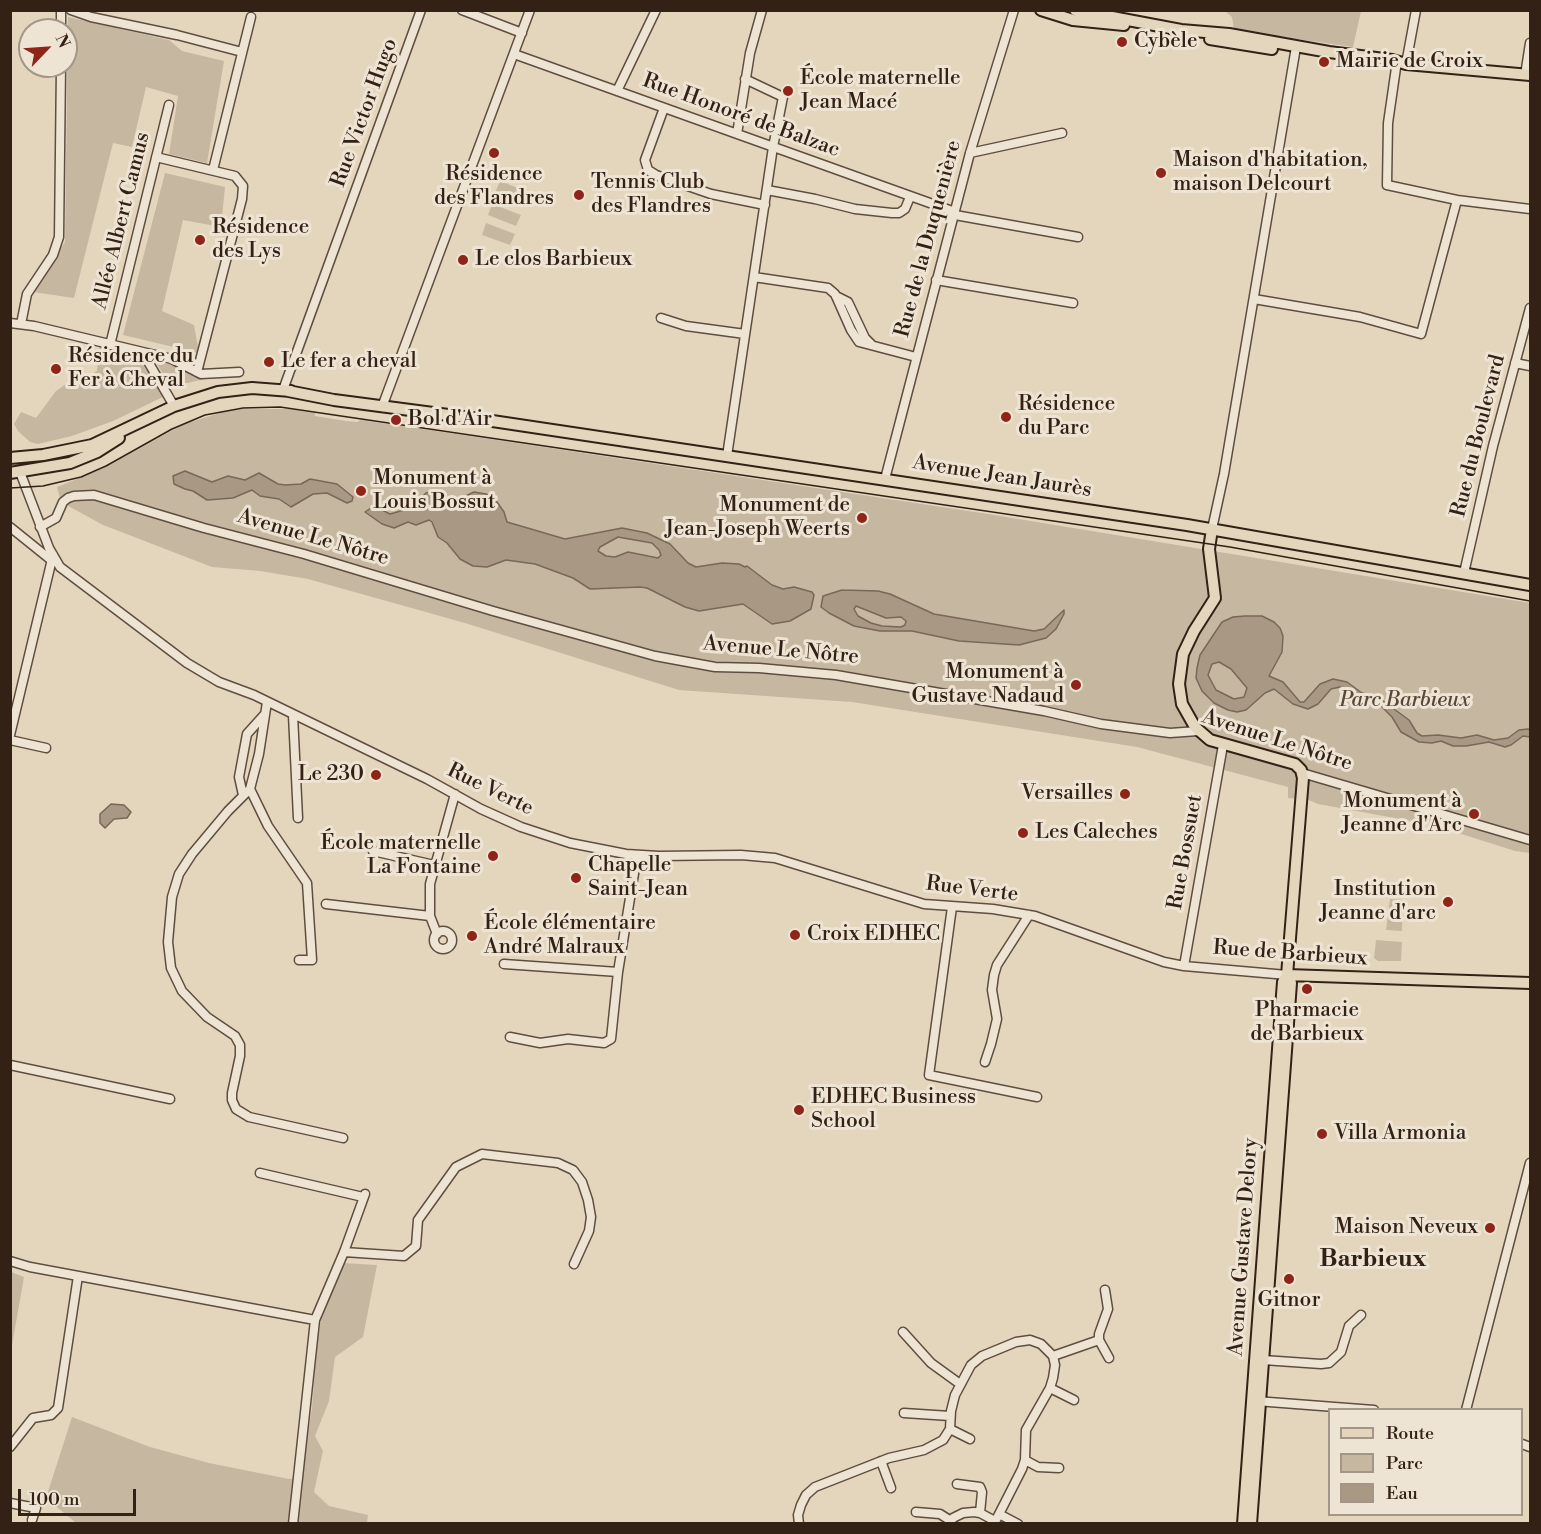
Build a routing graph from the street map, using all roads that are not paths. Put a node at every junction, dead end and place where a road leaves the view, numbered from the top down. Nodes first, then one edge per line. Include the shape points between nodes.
1 (71, 10) edge
2 (421, 10) edge
3 (462, 10) edge
4 (530, 10) edge
5 (656, 10) edge
6 (762, 10) edge
7 (1014, 10) edge
8 (1041, 10) edge
9 (1416, 10) edge
10 (1072, 13) edge
11 (251, 17) dead end
12 (522, 33) junction
13 (1530, 43) edge
14 (1295, 50) junction
15 (242, 52) junction
16 (514, 54) junction
17 (1400, 64) junction
18 (1528, 75) edge
19 (60, 78) edge
20 (745, 79) junction
21 (616, 91) junction
22 (169, 105) dead end
23 (664, 108) junction
24 (1062, 133) dead end
25 (737, 134) junction
26 (773, 147) junction
27 (970, 153) junction
28 (156, 157) junction
29 (213, 170) junction
30 (767, 190) junction
31 (910, 197) junction
32 (1456, 200) junction
33 (765, 205) junction
34 (1530, 209) edge
35 (955, 214) junction
36 (1078, 237) dead end
37 (754, 277) junction
38 (936, 280) junction
39 (1254, 299) junction
40 (1073, 303) dead end
41 (1530, 308) edge
42 (661, 318) dead end
43 (10, 323) edge
44 (21, 324) junction
45 (745, 334) junction
46 (110, 345) junction
47 (143, 353) junction
48 (916, 357) junction
49 (1515, 363) junction
50 (1530, 366) edge
51 (197, 372) junction
52 (239, 372) dead end
53 (284, 390) junction
54 (383, 404) junction
55 (174, 406) junction
56 (136, 426) junction
57 (12, 455) edge
58 (728, 456) junction
59 (15, 473) edge
60 (885, 479) junction
61 (10, 527) edge
62 (40, 527) junction
63 (1212, 529) junction
64 (52, 557) junction
65 (1464, 573) junction
66 (1530, 585) edge
67 (267, 702) junction
68 (265, 714) junction
69 (293, 715) junction
70 (1198, 731) junction
71 (10, 737) edge
72 (1223, 745) junction
73 (46, 748) dead end
74 (1302, 772) junction
75 (247, 792) junction
76 (454, 794) junction
77 (298, 818) dead end
78 (1530, 840) edge
79 (373, 851) dead end
80 (637, 855) junction
81 (434, 865) junction
82 (326, 904) dead end
83 (952, 907) junction
84 (1029, 915) junction
85 (430, 916) junction
86 (1054, 922) joint
87 (437, 934) dead end
88 (299, 960) dead end
89 (504, 964) dead end
90 (1184, 966) junction
91 (618, 972) junction
92 (1287, 975) junction
93 (1530, 983) edge
94 (510, 1037) dead end
95 (985, 1062) dead end
96 (10, 1065) edge
97 (1037, 1097) dead end
98 (170, 1099) dead end
99 (343, 1138) dead end
100 (1530, 1163) edge
101 (260, 1173) dead end
102 (344, 1252) junction
103 (10, 1261) edge
104 (574, 1264) dead end
105 (78, 1276) junction
106 (1105, 1290) dead end
107 (1361, 1315) dead end
108 (315, 1320) junction
109 (903, 1332) dead end
110 (1100, 1341) junction
111 (1053, 1356) junction
112 (1109, 1358) dead end
113 (1263, 1360) junction
114 (960, 1384) junction
115 (1050, 1388) junction
116 (1074, 1400) dead end
117 (1256, 1401) junction
118 (1348, 1408) edge
119 (1467, 1408) edge
120 (904, 1413) dead end
121 (950, 1416) junction
122 (950, 1429) junction
123 (970, 1439) dead end
124 (10, 1447) edge
125 (1025, 1460) junction
126 (881, 1461) junction
127 (1059, 1468) dead end
128 (957, 1484) dead end
129 (891, 1488) dead end
130 (10, 1503) edge
131 (916, 1512) dead end
132 (980, 1513) junction
133 (32, 1520) dead end
134 (996, 1520) edge
135 (950, 1522) edge
136 (293, 1524) edge
137 (799, 1524) edge
138 (1018, 1524) edge
139 (1243, 1524) edge
140 (1251, 1524) edge

1 - 15 street
2 - 53 street, Rue Victor Hugo
3 - 12 street
4 - 12 street
5 - 21 street
6 - 20 street
7 - 27 street, Rue de la Duquenière
8 - 10 main road
9 - 17 street
10 - 14 main road via 1181,30 1203,38
11 - 15 street
12 - 16 street
13 - 18 street
14 - 17 main road via 1343,61
14 - 39 street
15 - 29 street
16 - 21 street, Rue Honoré de Balzac
16 - 54 street
17 - 18 main road
17 - 32 street via 1389,123 1387,185
19 - 44 street via 58,243 29,289
20 - 25 street
20 - 26 street via 783,97
21 - 23 street, Rue Honoré de Balzac
22 - 28 street, Allée Albert Camus
23 - 25 street, Rue Honoré de Balzac
23 - 33 street via 645,160 648,170 711,194
24 - 27 street
25 - 26 street, Rue Honoré de Balzac
26 - 30 street
26 - 31 street, Rue Honoré de Balzac
27 - 35 street, Rue de la Duquenière
28 - 29 street
28 - 46 street, Allée Albert Camus
29 - 51 street via 235,176 243,186 242,199
30 - 31 street via 892,213 905,209
30 - 33 street
31 - 35 street, Rue Honoré de Balzac
32 - 34 street
32 - 39 street via 1421,334 1360,317
33 - 37 street
35 - 36 street, Rue Honoré de Balzac
35 - 38 street, Rue de la Duquenière
37 - 45 street
37 - 48 street via 828,288 856,340
38 - 40 street
38 - 48 street, Rue de la Duquenière
39 - 63 street
41 - 49 street, Rue du Boulevard
42 - 45 street via 686,326
43 - 44 street
44 - 46 street
45 - 58 street
46 - 47 street
47 - 51 street via 172,359
47 - 55 street
48 - 60 street, Rue de la Duquenière
49 - 50 street
49 - 65 street, Rue du Boulevard
51 - 52 street
53 - 54 main road, Avenue Jean Jaurès via 323,392
53 - 55 main road, Avenue Jean Jaurès via 225,391
54 - 58 main road, Avenue Jean Jaurès
55 - 56 main road, Avenue Jean Jaurès
56 - 57 main road, Avenue Jean Jaurès via 82,448
56 - 59 main road, Avenue Jean Jaurès via 75,462
57 - 59 main road
58 - 60 main road, Avenue Jean Jaurès
59 - 62 street, Rue Verte
60 - 63 main road, Avenue Jean Jaurès
61 - 64 street
62 - 64 street, Rue Verte
62 - 70 street, Avenue Le Nôtre via 56,518 68,498 100,496 655,656 715,667 846,676 1101,724 1170,733
63 - 65 main road, Avenue Jean Jaurès
63 - 70 main road via 1209,554 1215,598 1185,648 1179,675 1182,704
64 - 67 street, Rue Verte via 68,574 201,672
64 - 71 street
65 - 66 main road, Avenue Jean Jaurès
67 - 68 street
67 - 69 street, Rue Verte
68 - 75 street via 259,754
68 - 75 street via 247,734 239,777
69 - 76 street, Rue Verte
69 - 77 street
70 - 72 main road, Avenue Le Nôtre
71 - 73 street
72 - 74 main road, Avenue Le Nôtre via 1296,764
72 - 90 street, Rue Bossuet
74 - 78 street, Avenue Le Nôtre
74 - 92 main road, Avenue Gustave Delory
75 - 88 street via 307,883 312,960
75 - 99 street via 179,874 172,897 168,942 171,968 182,991 207,1017 235,1036 240,1045 232,1093 236,1108 249,1117
76 - 80 street, Rue Verte via 543,836
76 - 81 street
79 - 81 street
80 - 83 street, Rue Verte via 775,858 916,902
80 - 91 street
81 - 85 street
82 - 85 street
83 - 84 street, Rue Verte
83 - 97 street via 929,1075
84 - 86 street, Rue Verte
84 - 95 street via 995,969 992,990 997,1019
85 - 87 street
86 - 90 street, Rue de Barbieux via 1139,954
89 - 91 street
90 - 92 street, Rue de Barbieux
91 - 94 street via 611,1039 604,1043 568,1039 540,1043
92 - 93 main road, Rue de Barbieux
92 - 113 main road, Avenue Gustave Delory via 1291,983
92 - 117 main road, Avenue Gustave Delory via 1282,995
96 - 98 street
100 - 119 street
101 - 102 street via 364,1196
102 - 104 street via 404,1256 416,1246 418,1220 456,1167 482,1154 558,1163 573,1170 582,1182 591,1218
102 - 108 street
103 - 105 street
105 - 108 street
105 - 124 street via 58,1408 51,1415 31,1420
106 - 110 street via 1108,1309
107 - 113 street via 1350,1324 1341,1352 1329,1363
108 - 136 street
109 - 114 street via 931,1363
110 - 111 street
110 - 112 street
111 - 114 street via 1041,1344 1020,1340 979,1358
111 - 115 street
113 - 117 main road, Avenue Gustave Delory
114 - 121 street
115 - 116 street
115 - 125 street via 1026,1430
117 - 118 street
117 - 139 main road, Avenue Gustave Delory
117 - 140 main road, Avenue Gustave Delory
120 - 121 street
121 - 122 street
122 - 123 street
122 - 126 street via 945,1438 928,1449
125 - 127 street via 1038,1467
125 - 134 street
126 - 129 street
126 - 137 street via 810,1491 801,1504
128 - 132 street via 980,1487
130 - 133 street via 36,1508
131 - 135 street via 937,1513
132 - 134 street
132 - 135 street via 967,1512
134 - 138 street

